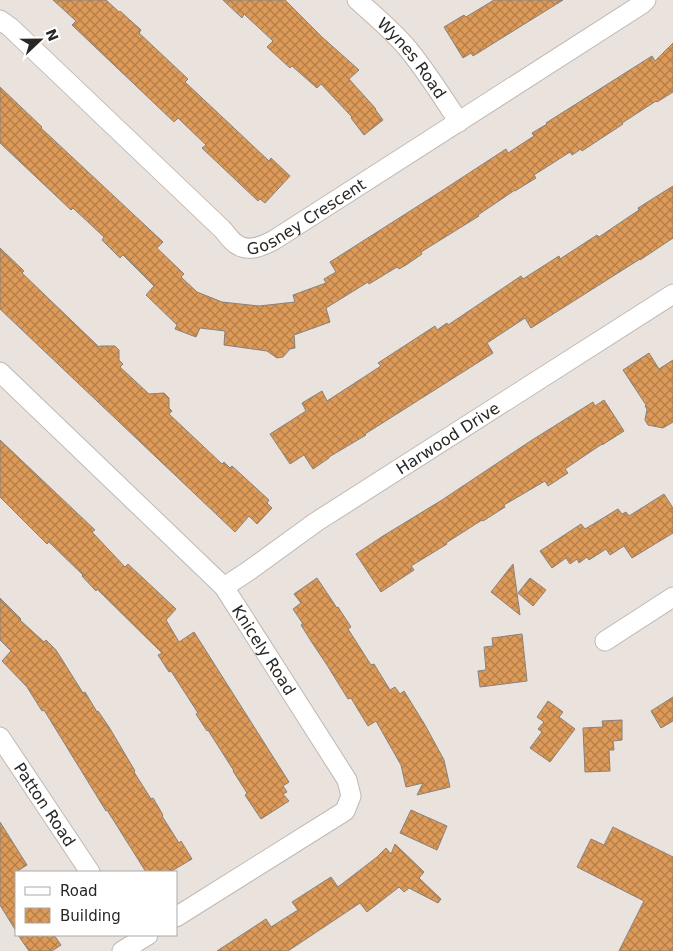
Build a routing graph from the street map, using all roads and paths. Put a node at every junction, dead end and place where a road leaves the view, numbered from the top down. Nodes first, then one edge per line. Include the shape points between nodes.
1 (358, 0) edge
2 (646, 0) edge
3 (0, 20) edge
4 (459, 122) junction
5 (673, 294) edge
6 (0, 372) edge
7 (224, 587) junction
8 (673, 597) edge
9 (605, 642) dead end
10 (0, 737) edge
11 (89, 871) edge
12 (178, 916) edge

1 - 4 street, Wynes Road via 408,49
2 - 4 street, Gosney Crescent
3 - 4 street, Gosney Crescent via 236,245 246,248 274,240
5 - 7 street, Harwood Drive via 316,522
6 - 7 street, Knicely Road
7 - 12 street, Knicely Road via 347,780 350,796 345,811
8 - 9 street
10 - 11 street, Patton Road

